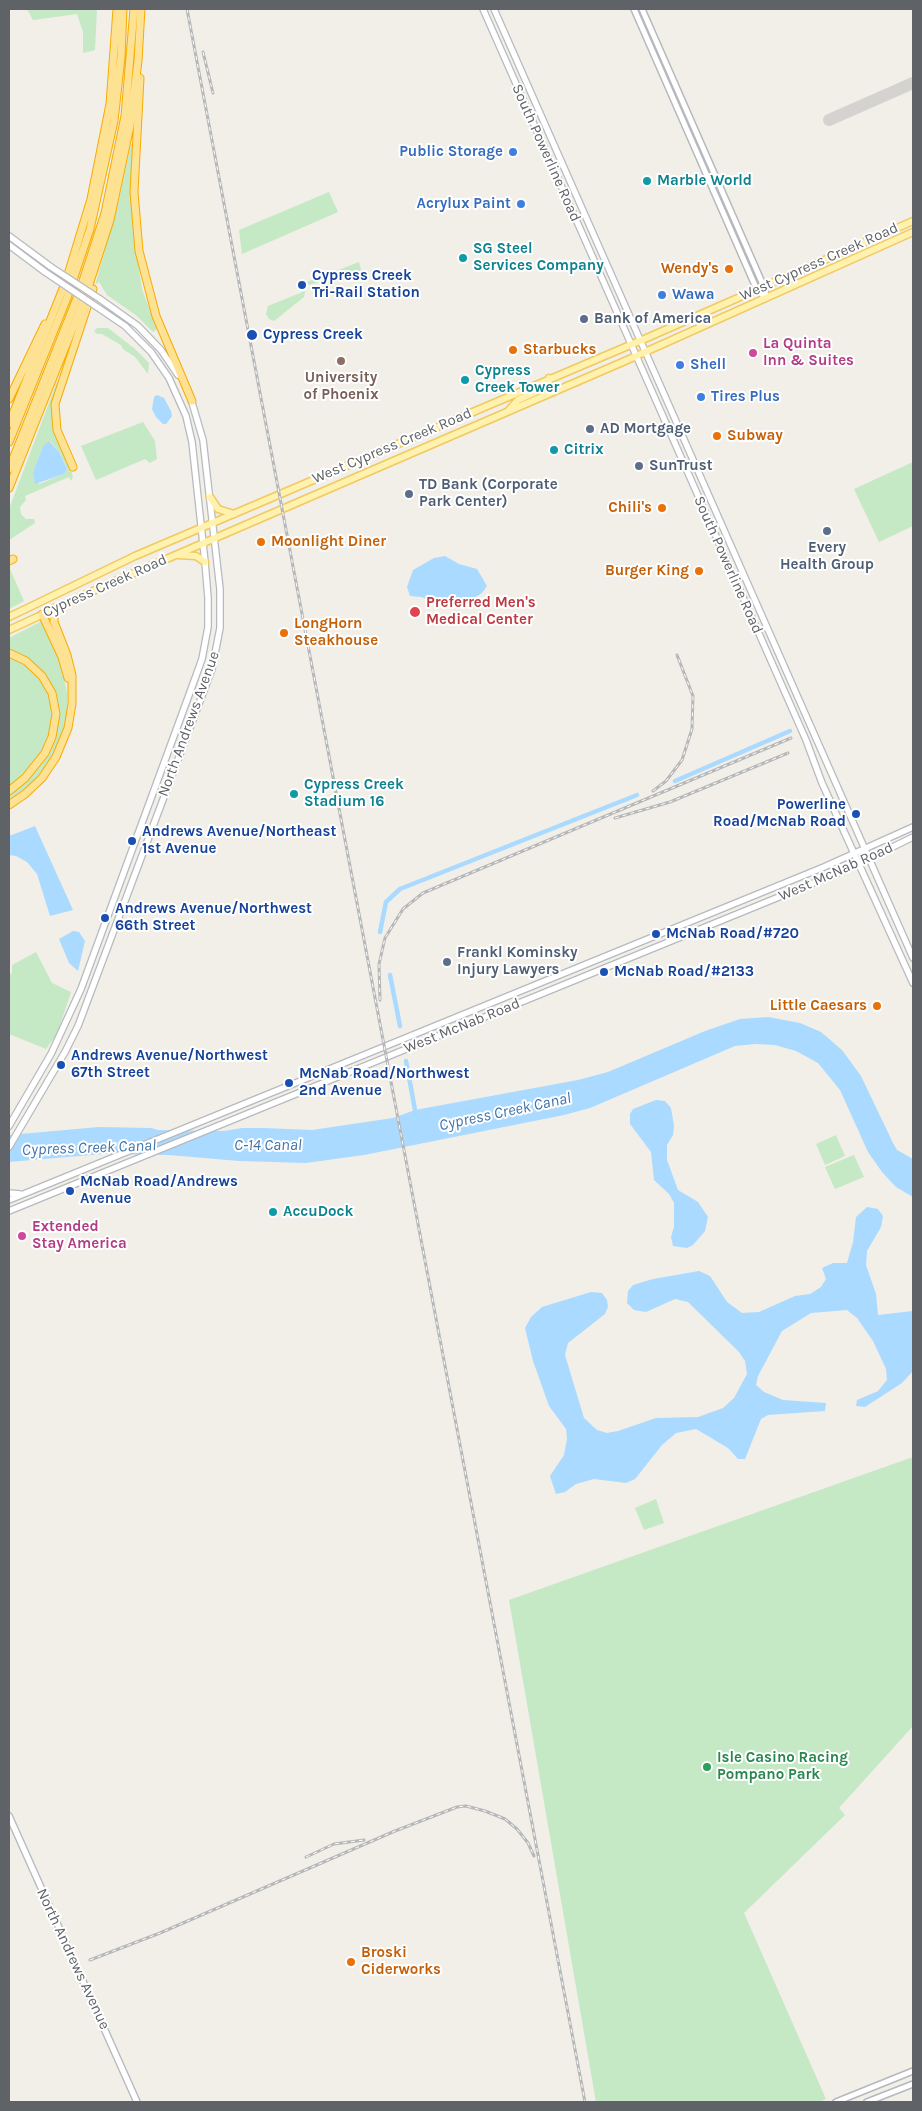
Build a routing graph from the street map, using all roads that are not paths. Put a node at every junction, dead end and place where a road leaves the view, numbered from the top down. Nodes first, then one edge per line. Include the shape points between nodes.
1 (117, 9) edge
2 (124, 9) edge
3 (134, 9) edge
4 (140, 9) edge
5 (483, 9) edge
6 (494, 9) edge
7 (634, 9) edge
8 (642, 9) edge
9 (487, 17) junction
10 (499, 20) junction
11 (651, 31) junction
12 (645, 34) junction
13 (138, 60) junction
14 (561, 160) junction
15 (556, 174) junction
16 (570, 180) junction
17 (720, 187) junction
18 (714, 190) junction
19 (913, 221) edge
20 (913, 232) edge
21 (582, 235) junction
22 (9, 236) edge
23 (105, 237) junction
24 (9, 245) edge
25 (598, 245) junction
26 (66, 281) junction
27 (764, 287) junction
28 (757, 290) junction
29 (766, 298) junction
30 (641, 340) junction
31 (630, 344) junction
32 (646, 351) junction
33 (635, 356) junction
34 (549, 378) junction
35 (9, 399) edge
36 (192, 401) junction
37 (507, 412) junction
38 (9, 424) edge
39 (9, 442) edge
40 (73, 467) dead end
41 (9, 468) edge
42 (9, 488) edge
43 (210, 497) junction
44 (234, 514) junction
45 (213, 523) junction
46 (201, 528) junction
47 (215, 538) junction
48 (203, 543) junction
49 (174, 556) junction
50 (205, 562) junction
51 (38, 603) junction
52 (30, 607) junction
53 (54, 608) junction
54 (39, 615) junction
55 (9, 617) edge
56 (9, 630) edge
57 (9, 653) edge
58 (71, 688) junction
59 (9, 791) edge
60 (9, 805) edge
61 (913, 827) edge
62 (913, 837) edge
63 (865, 849) junction
64 (854, 854) junction
65 (869, 859) junction
66 (858, 864) junction
67 (912, 955) edge
68 (913, 983) edge
69 (420, 1033) junction
70 (423, 1042) junction
71 (9, 1126) edge
72 (9, 1148) edge
73 (93, 1166) junction
74 (97, 1175) junction
75 (9, 1193) edge
76 (22, 1194) junction
77 (9, 1200) edge
78 (9, 1211) edge
79 (9, 1816) edge
80 (913, 2071) edge
81 (913, 2084) edge
82 (137, 2102) edge
83 (836, 2102) edge
84 (867, 2102) edge

1 - 26 highway via 113,72 102,152
2 - 39 highway via 116,105 94,214 72,285
3 - 41 highway via 127,100 105,213 79,293
4 - 13 highway
5 - 9 main road, South Powerline Road
6 - 10 main road, South Powerline Road
7 - 12 street
8 - 11 street
9 - 10 main road
9 - 15 main road, South Powerline Road
10 - 14 main road, South Powerline Road
11 - 12 street
11 - 17 street
12 - 18 street
13 - 23 highway via 128,142
13 - 36 highway via 140,88 134,192 139,251 156,316
14 - 15 main road
14 - 16 main road, South Powerline Road
15 - 16 main road
15 - 21 main road, South Powerline Road
16 - 25 main road, South Powerline Road
17 - 18 street
17 - 27 street
18 - 28 street
19 - 27 main road, West Cypress Creek Road
20 - 29 main road, West Cypress Creek Road
21 - 25 main road
21 - 31 main road, South Powerline Road
22 - 36 main road, North Andrews Avenue, bridge via 130,320 156,344
23 - 40 highway via 98,273 56,404 57,430
23 - 42 highway via 85,298
24 - 46 main road, North Andrews Avenue, bridge via 125,326 151,352 176,393 192,436
25 - 30 main road, South Powerline Road
26 - 35 highway
26 - 38 highway
27 - 28 main road, West Cypress Creek Road
27 - 29 street
28 - 29 street
28 - 30 main road, West Cypress Creek Road
29 - 32 main road, West Cypress Creek Road
30 - 31 main road, West Cypress Creek Road
30 - 32 main road, South Powerline Road
31 - 33 main road, South Powerline Road
31 - 34 main road, West Cypress Creek Road
32 - 33 main road, West Cypress Creek Road
32 - 63 main road, South Powerline Road
33 - 37 main road, West Cypress Creek Road
33 - 64 main road, South Powerline Road
34 - 37 main road via 546,387 514,403
34 - 44 main road, West Cypress Creek Road
36 - 43 main road, North Andrews Avenue via 203,440
37 - 47 main road, West Cypress Creek Road
43 - 44 main road via 218,508
43 - 45 main road, North Andrews Avenue
44 - 45 main road, West Cypress Creek Road
45 - 46 main road, West Cypress Creek Road
45 - 47 main road, North Andrews Avenue
46 - 48 main road, North Andrews Avenue
46 - 51 main road, Cypress Creek Road
47 - 48 main road, West Cypress Creek Road
47 - 72 main road, North Andrews Avenue via 221,615 212,669 81,1019
48 - 49 main road, Cypress Creek Road
48 - 50 main road, North Andrews Avenue
49 - 50 main road via 196,556
49 - 53 main road, Cypress Creek Road
50 - 71 main road, North Andrews Avenue via 208,627 202,659 73,1008 51,1054
51 - 52 main road, Cypress Creek Road
51 - 54 main road
52 - 54 main road
52 - 55 main road, Cypress Creek Road
53 - 54 main road, Cypress Creek Road
53 - 58 highway via 53,620 69,662
54 - 56 main road, Cypress Creek Road
54 - 58 highway via 62,657
57 - 59 highway via 26,661 42,676 52,693 56,714 54,730 44,753 25,778
58 - 60 highway via 69,721 56,757 36,784
61 - 63 main road, West McNab Road
62 - 65 main road, West McNab Road
63 - 64 main road, West McNab Road
63 - 65 main road, South Powerline Road
64 - 66 main road, South Powerline Road
64 - 69 main road, West McNab Road
65 - 66 main road, West McNab Road
65 - 67 main road, South Powerline Road
66 - 68 main road, South Powerline Road
66 - 70 main road, West McNab Road
69 - 70 main road
69 - 73 main road, West McNab Road
70 - 74 main road, West McNab Road
73 - 74 main road
73 - 76 main road, West McNab Road
74 - 78 main road, West McNab Road
75 - 76 main road
76 - 77 main road, West McNab Road
79 - 82 main road, North Andrews Avenue
80 - 83 street
81 - 84 street

